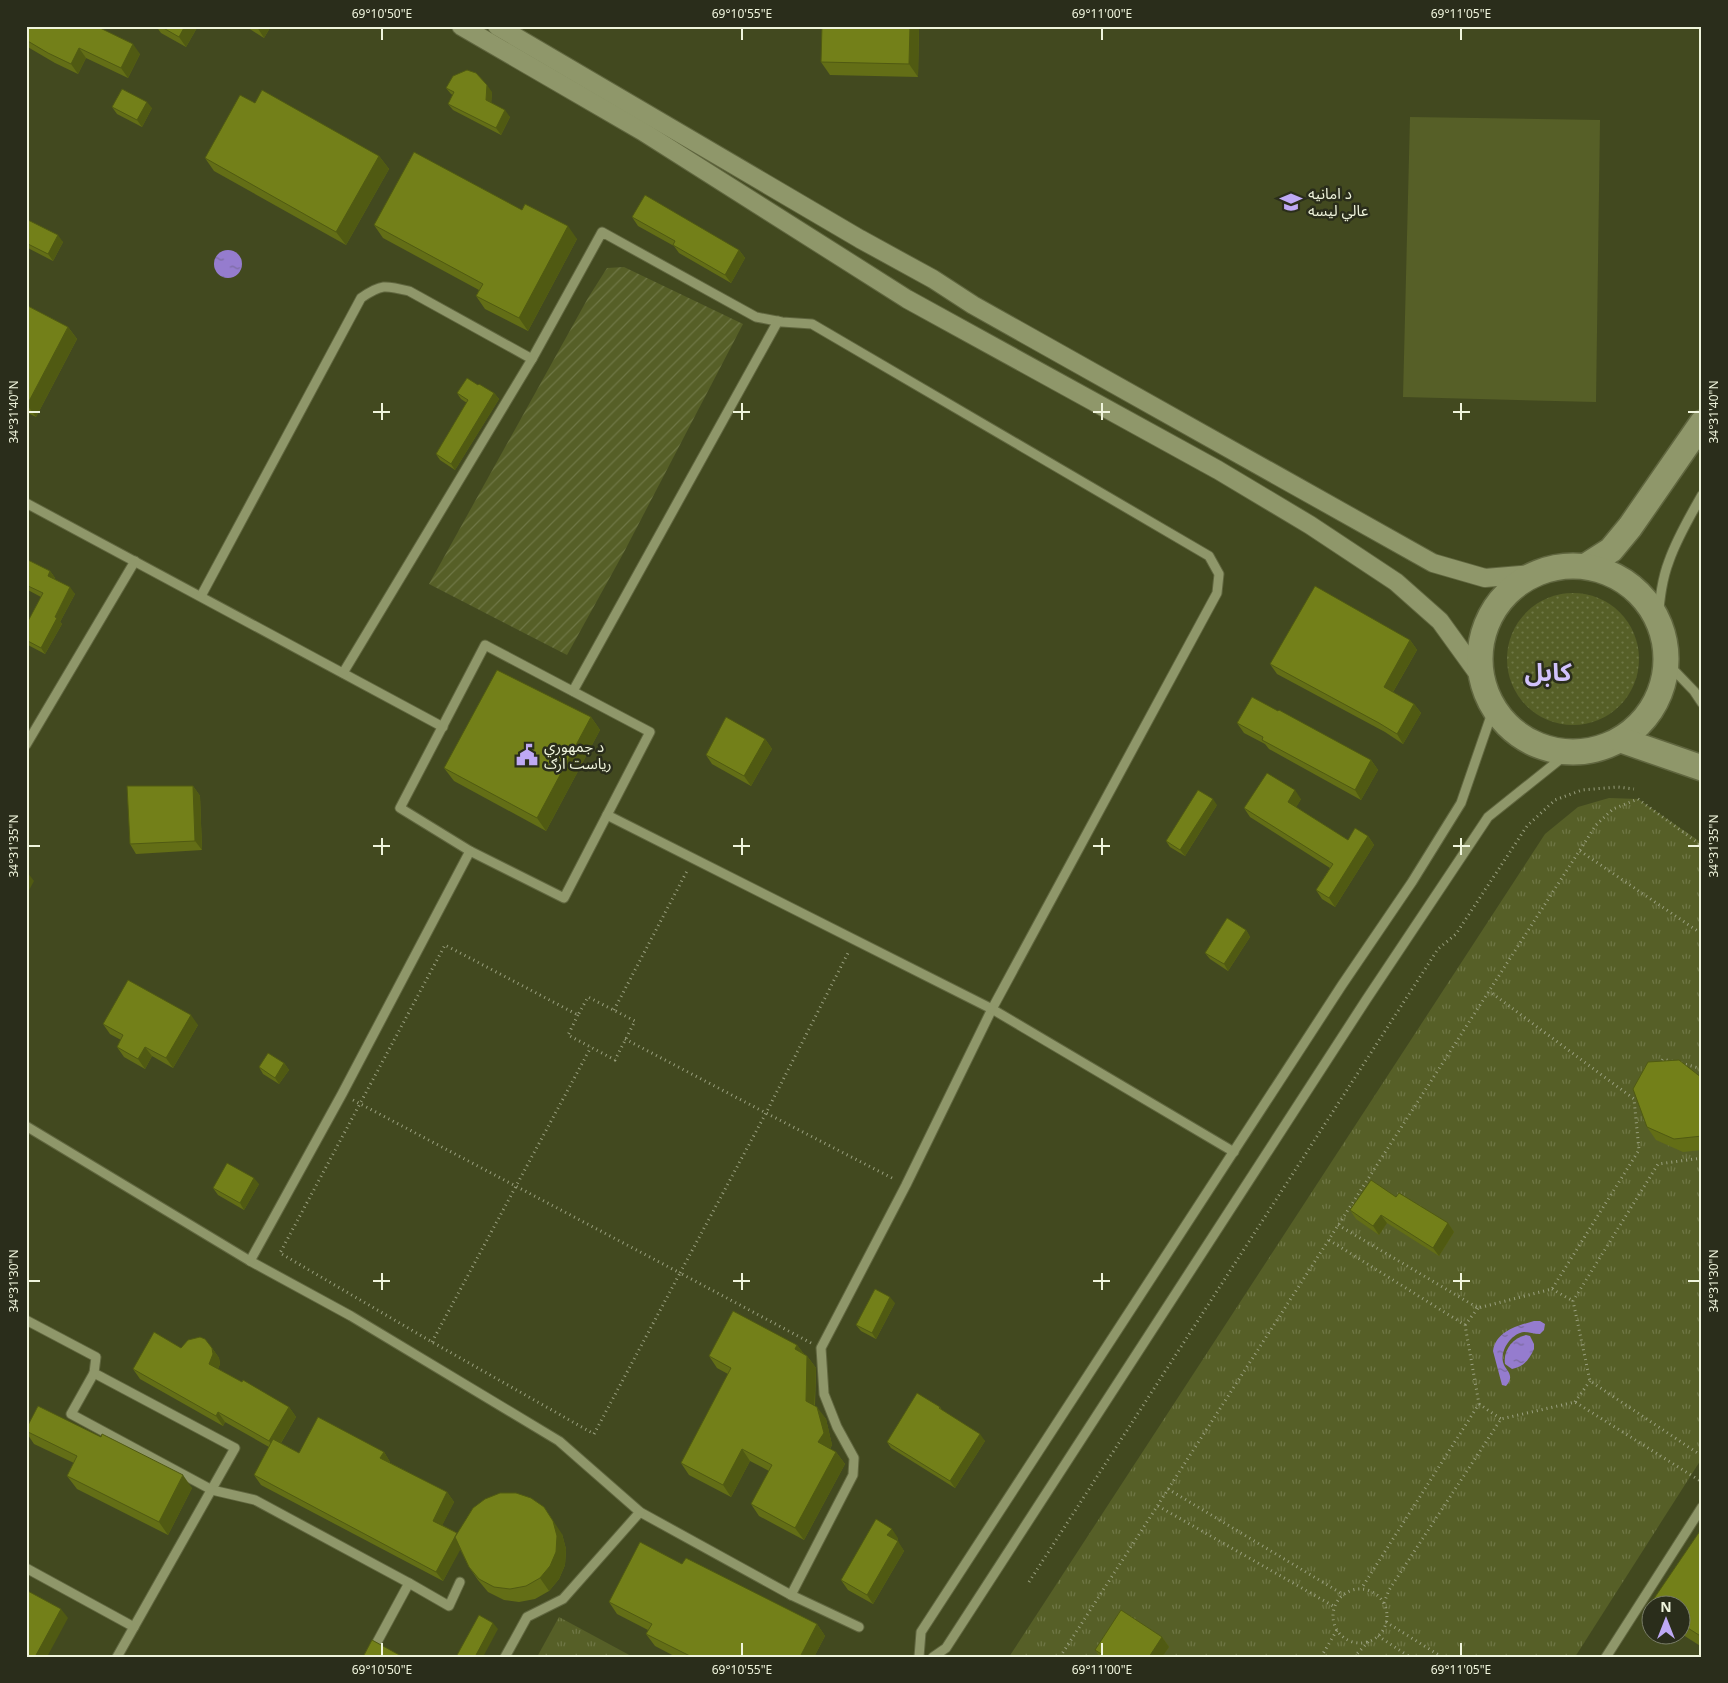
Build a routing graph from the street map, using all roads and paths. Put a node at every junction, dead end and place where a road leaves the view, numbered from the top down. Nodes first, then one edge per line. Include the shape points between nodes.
1 (461, 26) edge
2 (497, 26) edge
3 (755, 178) junction
4 (742, 194) junction
5 (778, 321) junction
6 (532, 359) junction
7 (1702, 423) edge
8 (1702, 495) edge
9 (26, 502) edge
10 (135, 561) junction
11 (1586, 566) junction
12 (1532, 574) junction
13 (201, 596) junction
14 (1658, 618) junction
15 (1667, 663) junction
16 (343, 673) junction
17 (1480, 675) junction
18 (573, 691) junction
19 (1702, 703) edge
20 (1494, 710) junction
21 (443, 727) junction
22 (1621, 740) junction
23 (26, 745) edge
24 (1568, 753) junction
25 (1701, 767) edge
26 (1634, 789) dead end
27 (607, 815) junction
28 (1702, 846) edge
29 (470, 851) junction
30 (1580, 851) junction
31 (694, 859) junction
32 (1702, 934) edge
33 (854, 940) junction
34 (1489, 991) junction
35 (614, 1010) junction
36 (992, 1010) junction
37 (578, 1016) junction
38 (625, 1039) junction
39 (591, 1047) junction
40 (1657, 1067) edge
41 (1702, 1069) edge
42 (1640, 1091) edge
43 (342, 1094) junction
44 (1634, 1099) junction
45 (361, 1103) junction
46 (766, 1114) junction
47 (26, 1126) edge
48 (1234, 1152) junction
49 (1702, 1158) edge
50 (906, 1185) junction
51 (516, 1186) junction
52 (1338, 1225) junction
53 (1329, 1240) junction
54 (250, 1261) junction
55 (680, 1273) junction
56 (1552, 1289) junction
57 (1572, 1301) junction
58 (1478, 1308) junction
59 (26, 1320) edge
60 (1466, 1325) junction
61 (432, 1342) junction
62 (821, 1348) junction
63 (94, 1373) junction
64 (1590, 1381) junction
65 (1575, 1402) junction
66 (1480, 1404) junction
67 (1501, 1419) junction
68 (1702, 1456) edge
69 (1702, 1482) edge
70 (1168, 1489) junction
71 (212, 1490) junction
72 (1158, 1506) junction
73 (1702, 1507) edge
74 (640, 1512) junction
75 (26, 1568) edge
76 (460, 1582) dead end
77 (1029, 1582) dead end
78 (409, 1583) junction
79 (1361, 1589) junction
80 (791, 1595) junction
81 (1344, 1595) junction
82 (1384, 1603) junction
83 (1335, 1607) junction
84 (1386, 1622) junction
85 (134, 1627) junction
86 (859, 1627) dead end
87 (1337, 1630) junction
88 (1378, 1636) junction
89 (1370, 1641) junction
90 (117, 1657) edge
91 (369, 1657) edge
92 (505, 1657) edge
93 (919, 1657) edge
94 (933, 1657) edge
95 (1060, 1657) edge
96 (1321, 1657) edge
97 (1354, 1657) edge
98 (1410, 1657) edge
99 (1442, 1657) edge
100 (1606, 1657) edge

1 - 4 street via 642,131
2 - 3 street
3 - 4 street
3 - 12 street via 973,305 1433,563 1486,578
4 - 17 street via 915,303 1218,470 1318,530 1396,582 1433,614
5 - 6 lane via 756,317 602,232
5 - 18 lane
5 - 36 lane via 812,324 1209,556 1219,574 1217,593
6 - 13 lane via 408,291 388,286 374,289 361,298
6 - 16 lane
7 - 11 street via 1630,527 1611,550
8 - 14 lane via 1669,561
9 - 10 lane
10 - 13 lane
10 - 23 lane
11 - 12 street via 1558,567
11 - 14 street via 1628,583
12 - 17 street via 1500,599 1481,635
13 - 16 lane
14 - 15 street
15 - 19 lane
15 - 22 street via 1661,693 1645,720
16 - 21 lane
17 - 20 street
18 - 21 lane via 485,645
18 - 27 lane via 650,732
20 - 24 street via 1526,740
20 - 48 lane via 1461,802
21 - 29 lane via 400,808
22 - 24 street
22 - 25 street
24 - 94 lane via 1488,817 946,1648
26 - 77 path via 1582,790 1555,800 1527,826 1456,934 1438,949
27 - 29 lane via 564,898
27 - 31 lane
28 - 30 path via 1638,799 1613,809 1596,825
29 - 43 lane
30 - 32 path
30 - 34 path
31 - 33 lane
31 - 35 path
33 - 36 lane
33 - 46 path
34 - 44 path
34 - 52 path
35 - 37 path via 588,997
35 - 38 path via 635,1021
36 - 48 lane
36 - 50 lane
37 - 39 path via 568,1034
37 - 45 path via 445,945
38 - 39 path via 614,1060
38 - 46 path
39 - 51 path
40 - 41 path via 1663,1059
42 - 44 path
43 - 45 path
43 - 54 lane
44 - 56 path via 1639,1150
45 - 51 path
45 - 61 path via 280,1253
46 - 50 path
46 - 55 path
47 - 54 lane
48 - 93 lane via 921,1632
49 - 57 path via 1658,1164
50 - 62 lane
51 - 55 path
51 - 61 path
52 - 53 path
52 - 58 path
53 - 60 path
53 - 70 path
54 - 74 lane via 351,1316 559,1441
55 - 61 path via 594,1434
55 - 62 path
56 - 57 path
56 - 58 path
57 - 64 path
58 - 60 path
59 - 63 lane via 96,1357
60 - 66 path
62 - 80 lane via 824,1394 854,1458 853,1475
63 - 71 lane via 71,1414
63 - 71 lane via 235,1448
64 - 65 path
64 - 68 path
65 - 67 path
65 - 69 path
66 - 67 path
66 - 79 path
67 - 82 path via 1389,1590
70 - 72 path
70 - 81 path
71 - 78 lane via 255,1500
71 - 85 lane
72 - 83 path
72 - 95 path
73 - 100 lane
74 - 80 lane
74 - 92 lane via 563,1599 527,1617
75 - 85 lane
76 - 78 lane via 449,1606
78 - 91 lane
79 - 81 path
79 - 82 path via 1370,1591
80 - 86 lane
81 - 83 path
82 - 84 path
83 - 87 path
84 - 88 path
84 - 99 path
85 - 90 lane
87 - 89 path via 1348,1640
87 - 96 path
88 - 89 path
88 - 98 path
89 - 97 path

